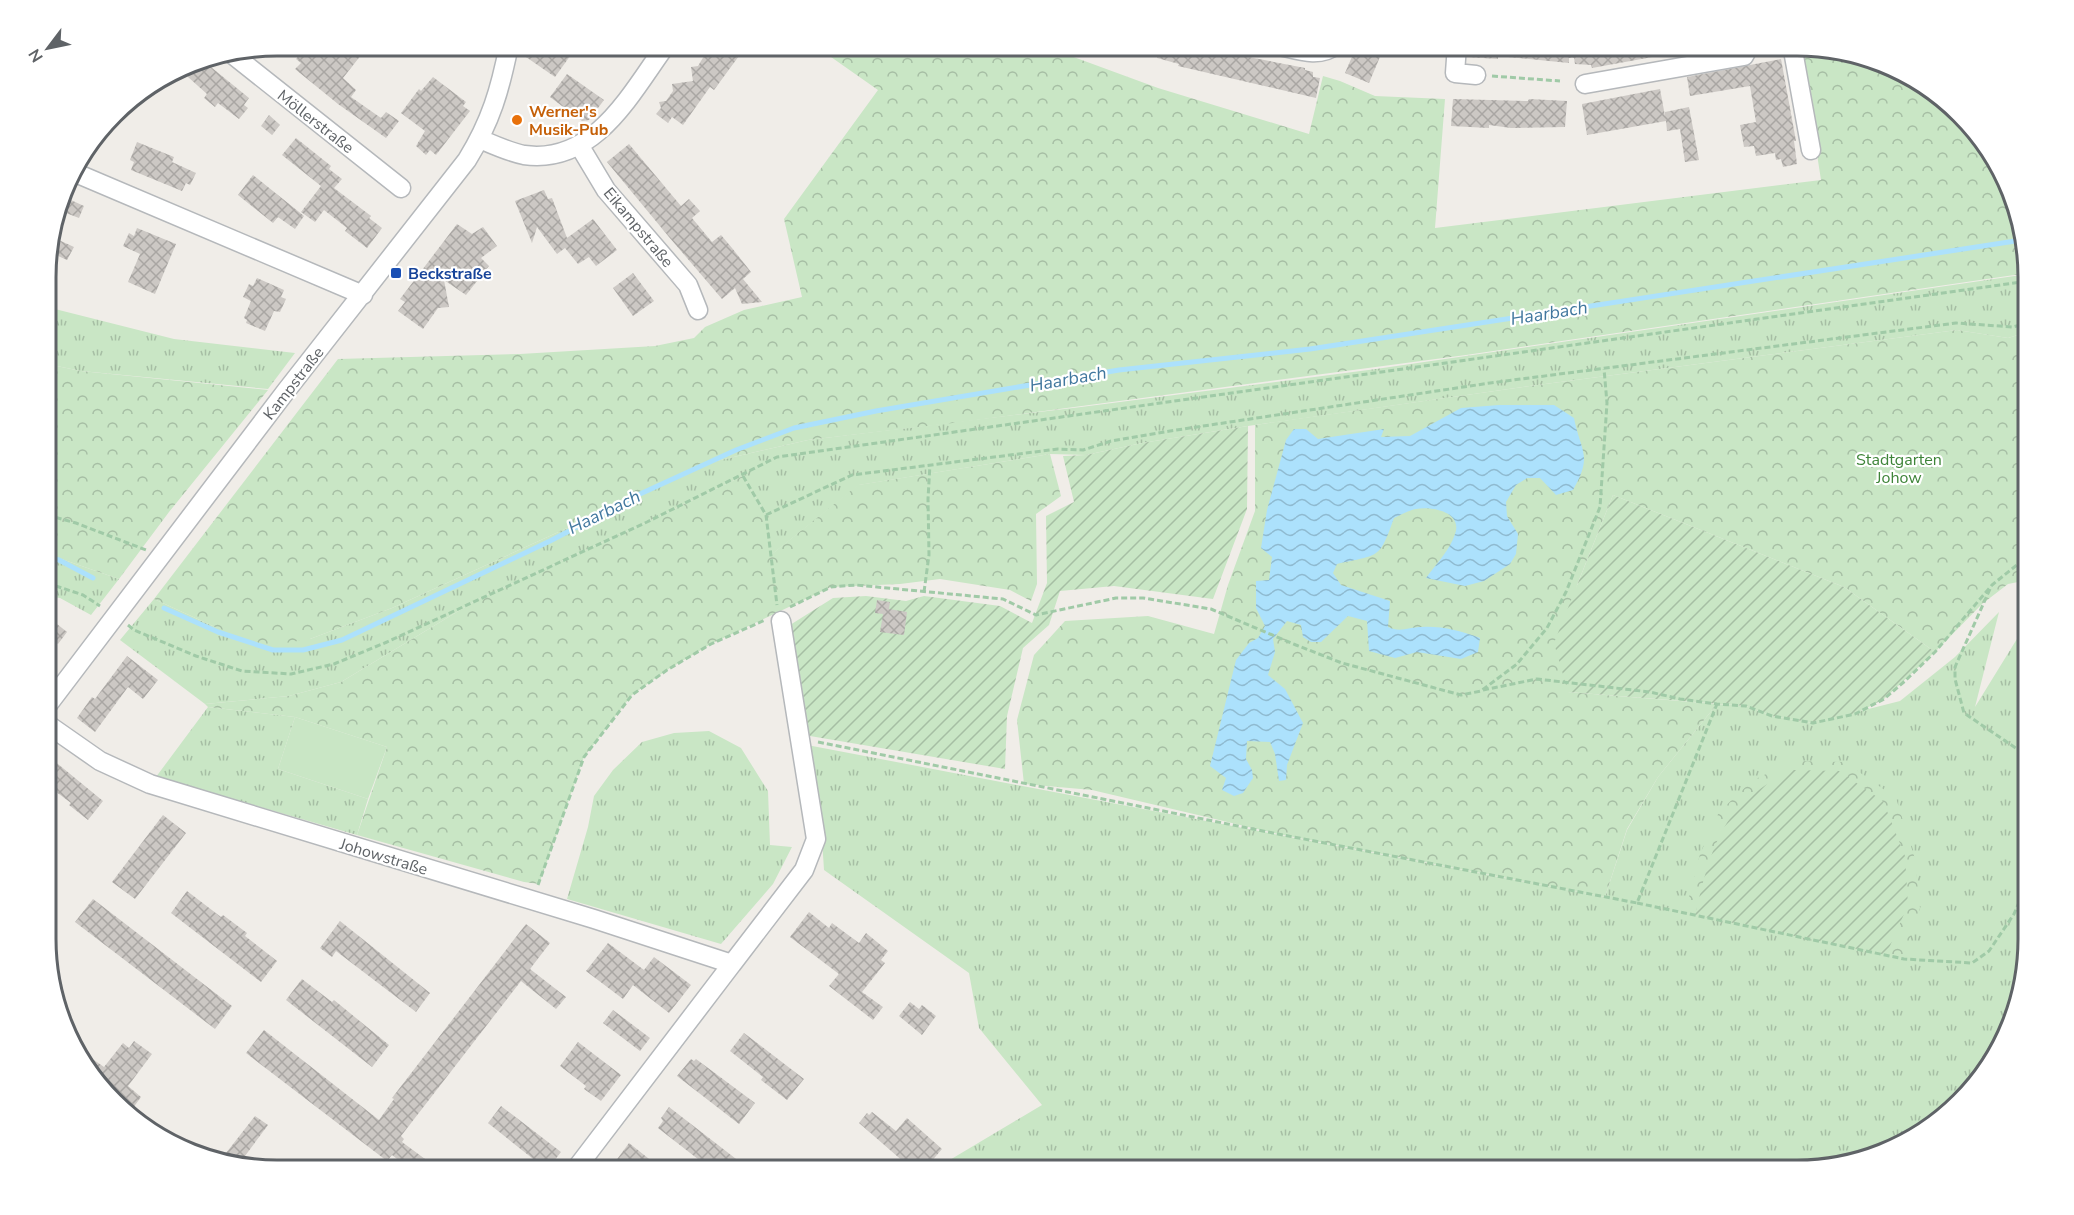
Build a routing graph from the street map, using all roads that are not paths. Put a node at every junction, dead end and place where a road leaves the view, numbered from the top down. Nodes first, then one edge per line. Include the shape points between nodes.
1 (506, 56) edge
2 (658, 56) edge
3 (1456, 56) edge
4 (1744, 56) edge
5 (1794, 56) edge
6 (238, 59) edge
7 (1476, 75) road end
8 (1585, 84) dead end
9 (480, 139) junction
10 (579, 145) junction
11 (1811, 150) dead end
12 (80, 175) edge
13 (401, 188) dead end
14 (363, 295) junction
15 (698, 310) dead end
16 (780, 617) road end
17 (56, 694) edge
18 (56, 730) edge
19 (732, 964) junction
20 (583, 1160) edge

1 - 9 street, Kampstraße via 493,110
2 - 10 street via 610,122
3 - 7 street via 1455,74
4 - 8 street
5 - 11 street
6 - 13 street, Möllerstraße
9 - 10 street via 523,155 549,155
9 - 14 street, Kampstraße
10 - 15 street, Eikampstraße via 606,190 688,285
12 - 14 street
14 - 17 street, Kampstraße
16 - 19 street via 816,839 804,870
18 - 19 street, Johowstraße via 100,761 150,784
19 - 20 street

